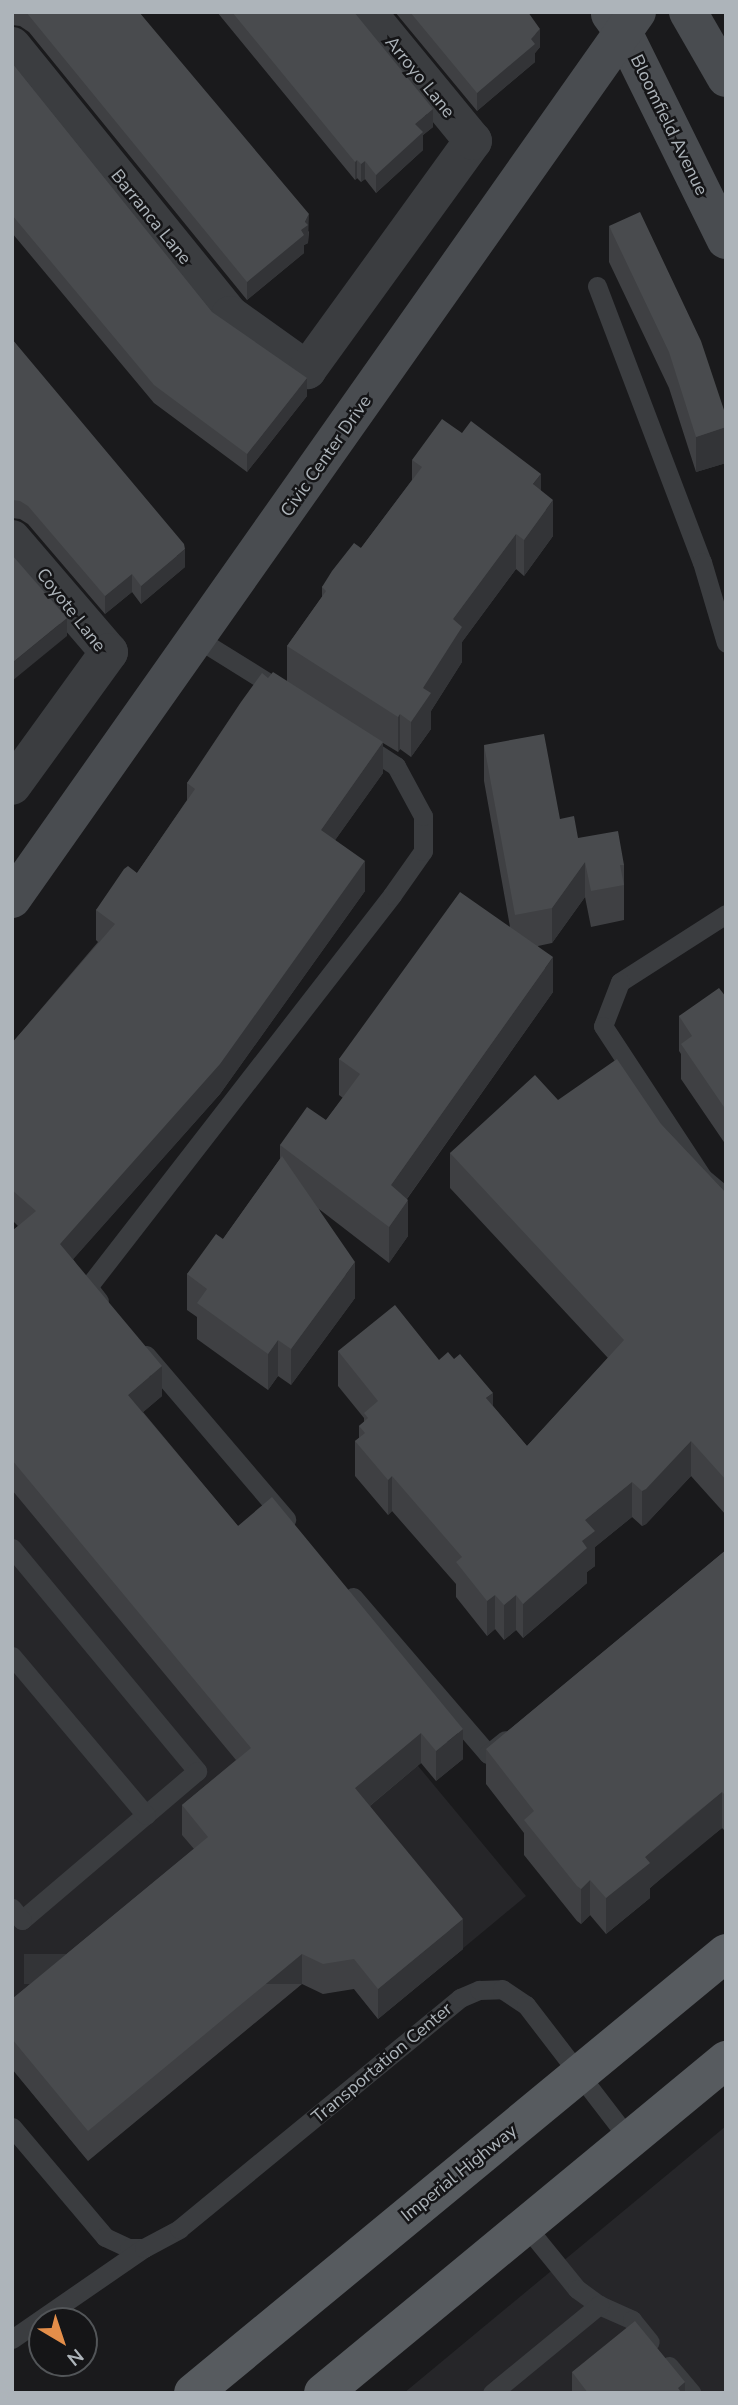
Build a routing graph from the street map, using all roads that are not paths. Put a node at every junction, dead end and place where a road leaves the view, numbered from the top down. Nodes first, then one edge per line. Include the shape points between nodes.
1 (368, 12) edge
2 (688, 12) edge
3 (623, 19) edge
4 (12, 46) edge
5 (726, 78) edge
6 (726, 240) edge
7 (597, 286) dead end
8 (307, 370) joint
9 (12, 539) edge
10 (198, 639) junction
11 (726, 643) edge
12 (294, 699) edge
13 (351, 737) edge
14 (12, 786) edge
15 (12, 899) edge
16 (726, 914) edge
17 (726, 1196) edge
18 (115, 1319) edge
19 (133, 1340) edge
20 (297, 1531) edge
21 (12, 1548) edge
22 (342, 1584) edge
23 (12, 1656) edge
24 (519, 1728) edge
25 (146, 1815) junction
26 (16, 1921) edge
27 (726, 1953) edge
28 (726, 2060) edge
29 (581, 2073) junction
30 (12, 2127) edge
31 (629, 2139) junction
32 (525, 2225) junction
33 (144, 2248) junction
34 (599, 2305) junction
35 (12, 2339) edge
36 (193, 2393) edge
37 (323, 2393) edge
38 (492, 2393) edge
39 (692, 2393) edge

1 - 8 street, Arroyo Lane via 474,141
2 - 5 street
3 - 6 street, Bloomfield Avenue
3 - 10 street, Civic Center Drive
4 - 8 street, Barranca Lane via 230,316
7 - 11 lane via 702,562
9 - 14 street, Coyote Lane via 109,652
10 - 12 lane
10 - 15 street, Civic Center Drive
13 - 18 lane via 396,766 423,816 423,851 88,1287
16 - 17 lane via 620,982 603,1026 702,1177
19 - 20 lane
21 - 25 lane via 197,1771
22 - 24 lane via 488,1754
23 - 25 lane
25 - 26 lane
27 - 29 main road, Imperial Highway
28 - 31 main road
29 - 31 lane, Transportation Center
29 - 33 lane, Transportation Center via 515,1995 490,1988 460,1998 179,2229
29 - 36 main road, Imperial Highway
30 - 33 lane via 105,2237 129,2248
31 - 32 main road
32 - 34 lane via 577,2289
32 - 37 main road
33 - 35 lane, Transportation Center
34 - 38 lane
34 - 39 lane via 632,2320

